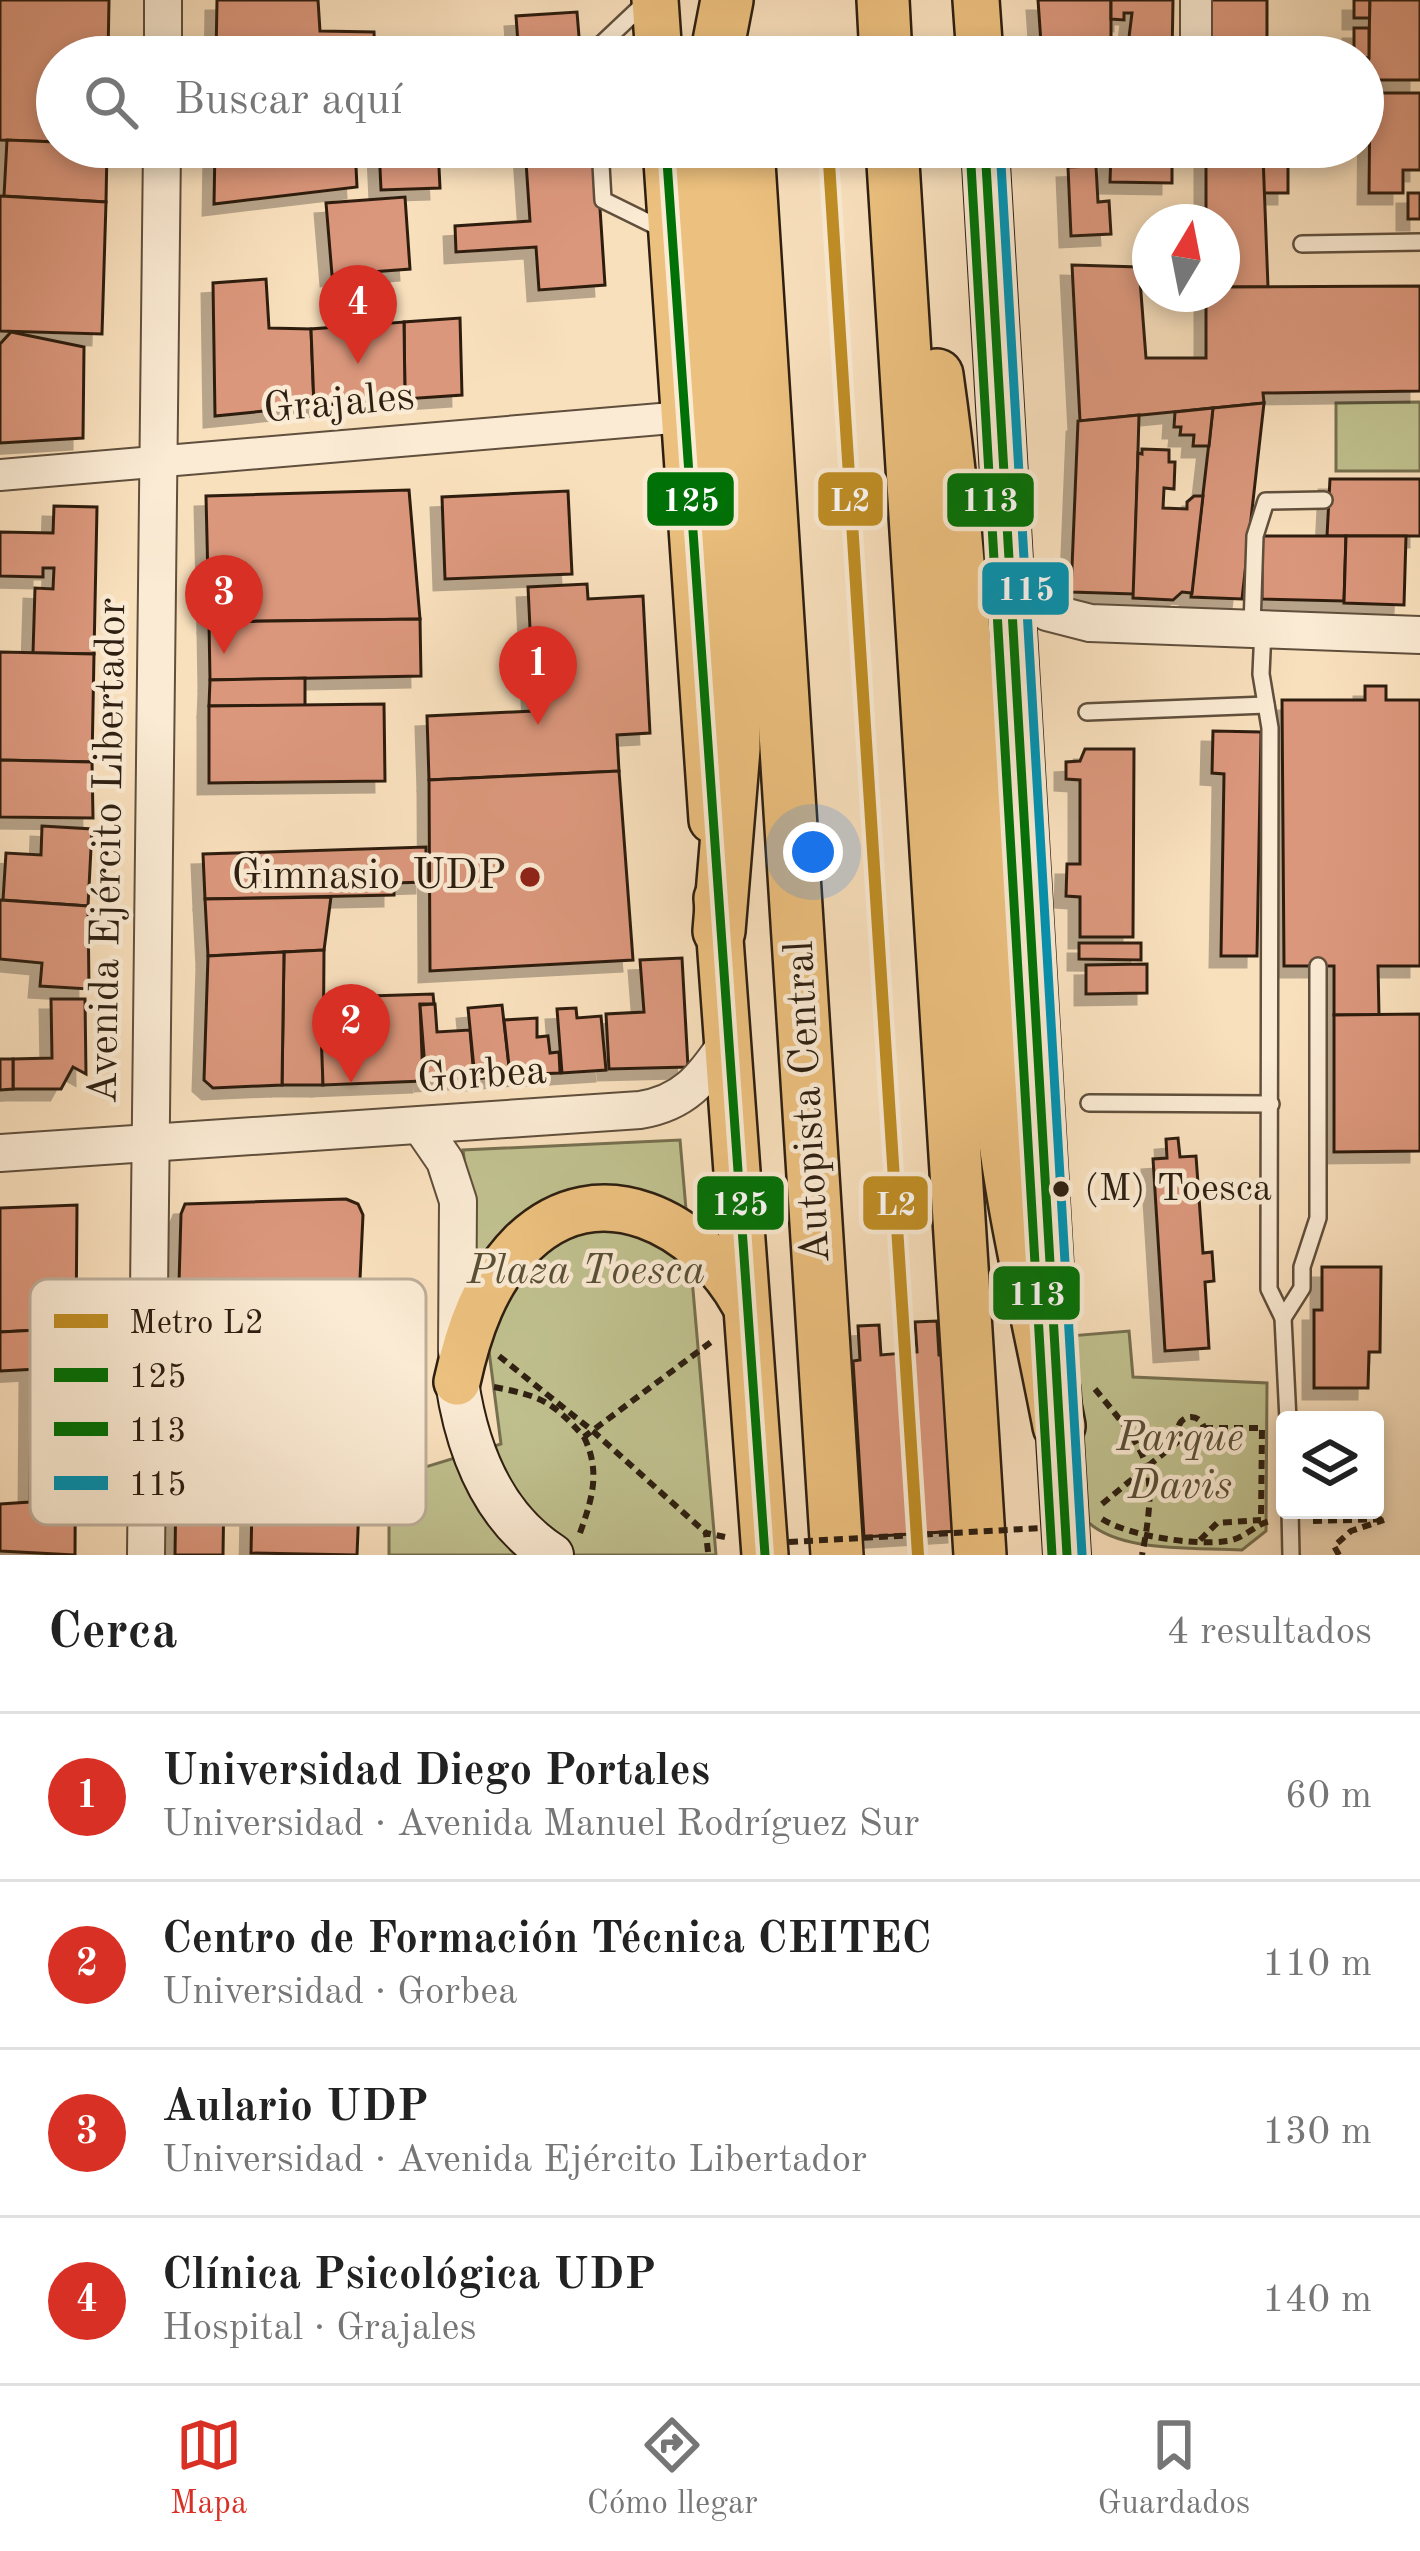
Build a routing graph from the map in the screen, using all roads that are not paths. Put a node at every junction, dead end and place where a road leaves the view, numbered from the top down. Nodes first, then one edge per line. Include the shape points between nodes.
1 (163, 0) edge
2 (651, 0) edge
3 (727, 0) edge
4 (739, 0) edge
5 (883, 0) edge
6 (976, 0) edge
7 (1196, 0) edge
8 (163, 36) edge
9 (611, 36) edge
10 (656, 36) edge
11 (720, 36) edge
12 (741, 36) edge
13 (885, 36) edge
14 (979, 36) edge
15 (1196, 36) edge
16 (161, 168) edge
17 (601, 168) edge
18 (667, 168) edge
19 (710, 168) edge
20 (748, 168) edge
21 (893, 168) edge
22 (893, 168) edge
23 (986, 168) edge
24 (672, 234) junction
25 (1420, 242) edge
26 (1302, 244) dead end
27 (684, 417) junction
28 (158, 461) junction
29 (0, 475) edge
30 (1324, 500) dead end
31 (1010, 588) junction
32 (1257, 629) junction
33 (1420, 635) edge
34 (1266, 705) junction
35 (1087, 712) dead end
36 (719, 931) junction
37 (1318, 966) dead end
38 (728, 1043) junction
39 (1089, 1103) dead end
40 (1270, 1104) junction
41 (421, 1126) junction
42 (151, 1143) junction
43 (0, 1153) edge
44 (149, 1279) edge
45 (747, 1317) junction
46 (1282, 1318) junction
47 (475, 1384) junction
48 (1287, 1411) edge
49 (1060, 1426) junction
50 (1290, 1519) edge
51 (146, 1525) edge
52 (1055, 1542) edge
53 (566, 1544) edge
54 (779, 1547) edge
55 (146, 1555) edge
56 (980, 1555) edge
57 (1291, 1555) edge

1 - 8 street
2 - 9 lane
2 - 10 main road
3 - 11 highway
4 - 12 highway
5 - 13 highway
6 - 14 main road
7 - 15 street
16 - 28 street, Avenida Ejército Libertador
17 - 24 lane via 603,200
18 - 24 main road
19 - 36 highway via 735,643
20 - 54 highway, Autopista Central
21 - 49 highway via 938,377 1004,1137
22 - 56 highway
23 - 31 main road
24 - 27 main road
25 - 26 lane
27 - 28 street, Grajales
27 - 36 main road
28 - 29 street, Grajales
28 - 42 street, Avenida Ejército Libertador
30 - 32 lane via 1266,501 1255,536
31 - 32 street via 1068,619
31 - 49 main road
32 - 33 street
32 - 34 lane
34 - 35 lane
34 - 40 lane
36 - 38 main road
37 - 46 lane via 1318,1218 1302,1288
38 - 41 street, Gorbea via 690,1091 658,1107
38 - 45 main road
39 - 40 lane
40 - 46 lane via 1269,1289
41 - 42 street, Gorbea
41 - 47 street via 445,1161 458,1201
42 - 43 street, Gorbea
42 - 44 street, Avenida Ejército Libertador
45 - 47 main road via 710,1255 671,1225 634,1212 578,1214 538,1231 506,1264 476,1315
45 - 54 main road
46 - 48 lane
47 - 53 main road via 469,1443 481,1472 517,1525
49 - 52 main road
50 - 57 lane
51 - 55 street, Avenida Ejército Libertador

